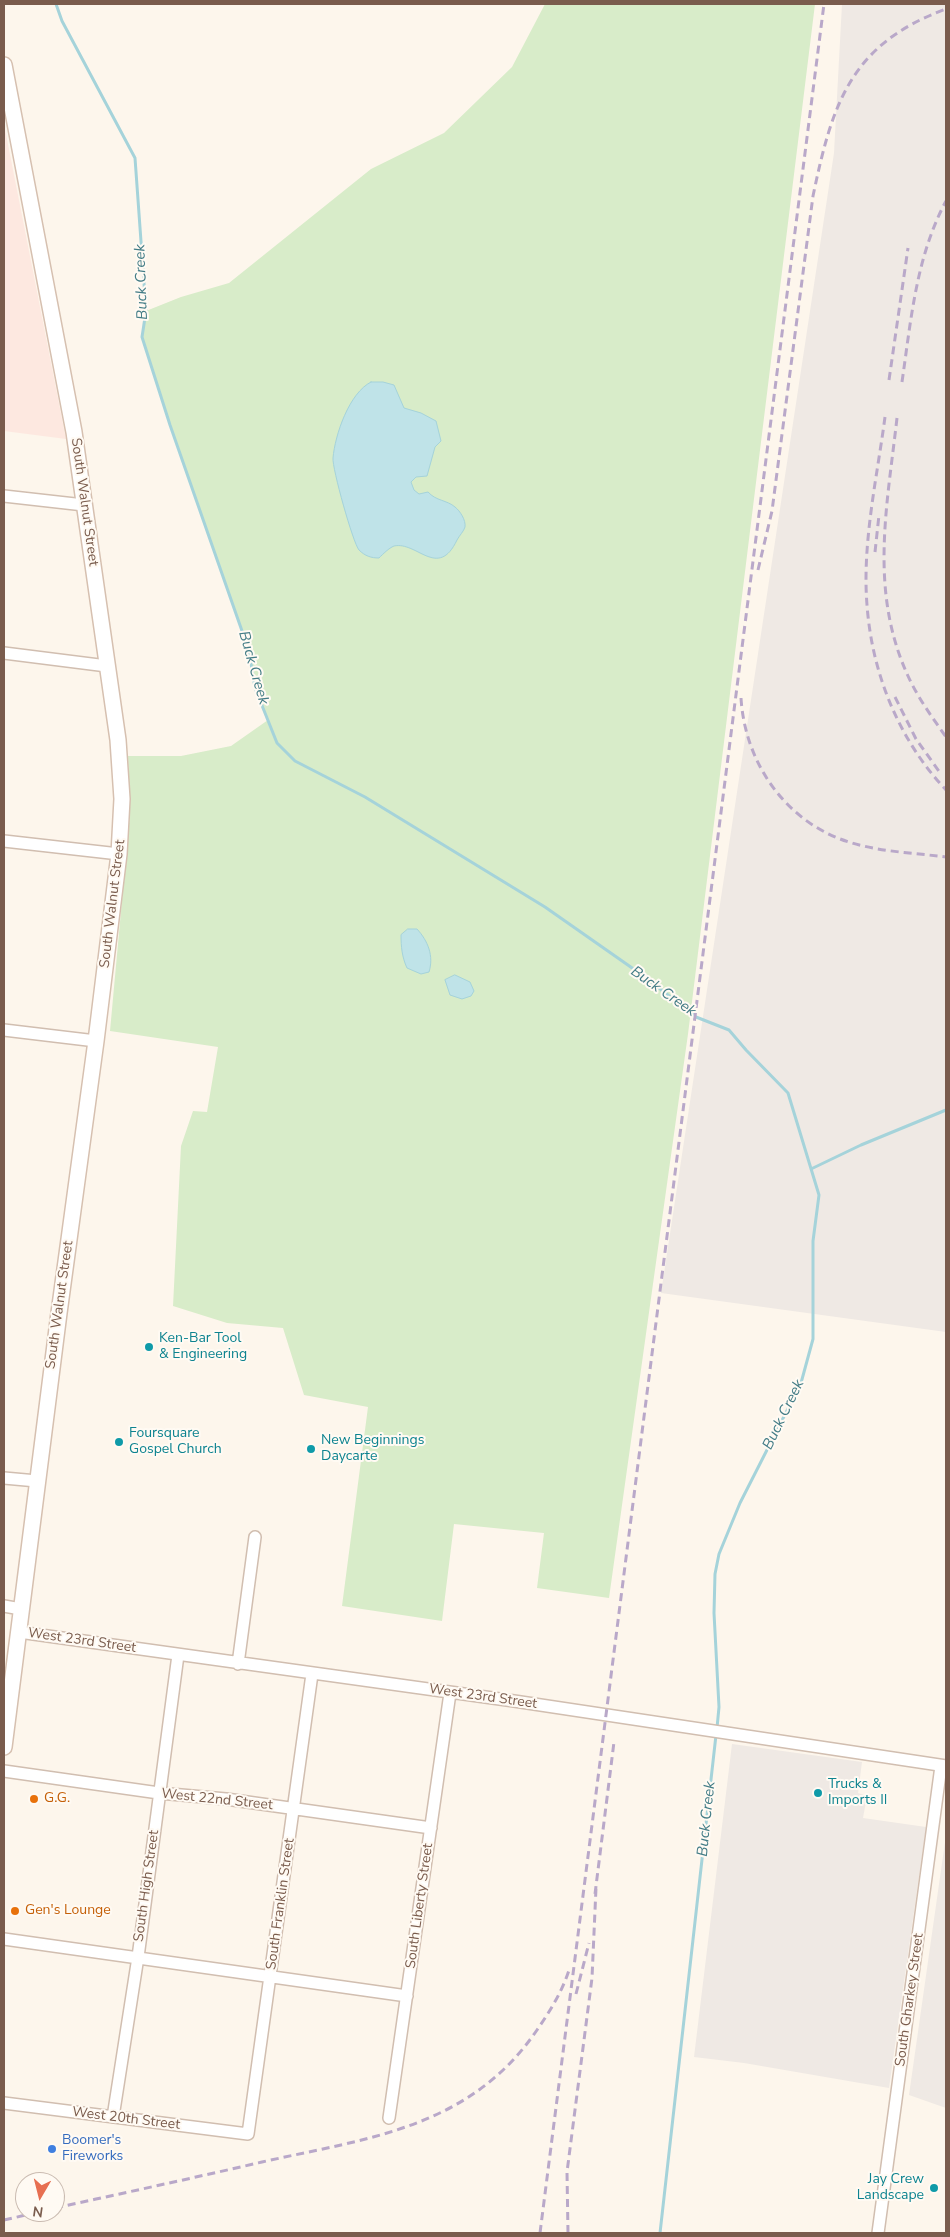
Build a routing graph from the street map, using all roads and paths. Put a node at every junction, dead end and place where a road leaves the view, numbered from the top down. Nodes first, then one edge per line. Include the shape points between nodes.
1 (4, 64) edge
2 (4, 496) edge
3 (84, 505) junction
4 (4, 652) edge
5 (107, 666) junction
6 (4, 841) edge
7 (119, 854) junction
8 (4, 1030) edge
9 (96, 1041) junction
10 (4, 1478) edge
11 (37, 1481) junction
12 (255, 1537) dead end
13 (4, 1606) edge
14 (21, 1609) junction
15 (19, 1632) junction
16 (178, 1655) junction
17 (238, 1664) junction
18 (312, 1674) junction
19 (450, 1693) junction
20 (4, 1747) edge
21 (944, 1766) edge
22 (4, 1771) edge
23 (159, 1793) junction
24 (293, 1808) junction
25 (431, 1828) junction
26 (4, 1939) edge
27 (138, 1957) junction
28 (271, 1976) junction
29 (407, 1996) junction
30 (4, 2103) edge
31 (113, 2117) junction
32 (388, 2118) dead end
33 (248, 2134) joint
34 (878, 2233) edge

1 - 3 main road, South Walnut Street via 74,432
2 - 3 street
3 - 5 main road, South Walnut Street
4 - 5 street
5 - 7 main road, South Walnut Street via 121,772
6 - 7 street
7 - 9 main road, South Walnut Street
8 - 9 street
9 - 11 main road, South Walnut Street
10 - 11 street
11 - 14 main road, South Walnut Street
12 - 17 street
13 - 14 street
14 - 15 main road, South Walnut Street
15 - 16 street, West 23rd Street
15 - 20 main road, South Walnut Street
16 - 17 street, West 23rd Street
16 - 23 street, South High Street
17 - 18 street, West 23rd Street
18 - 19 street, West 23rd Street
18 - 24 street, South Franklin Street
19 - 21 street, West 23rd Street via 746,1734
19 - 25 street, South Liberty Street
21 - 34 street, South Gharkey Street
22 - 23 street, West 22nd Street
23 - 24 street, West 22nd Street
23 - 27 street, South High Street
24 - 25 street, West 22nd Street
24 - 28 street, South Franklin Street
25 - 29 street, South Liberty Street
26 - 27 street
27 - 28 street
27 - 31 street, South High Street
28 - 29 street
28 - 33 street, South Franklin Street
29 - 32 street, South Liberty Street
30 - 31 street, West 20th Street
31 - 33 street, West 20th Street

